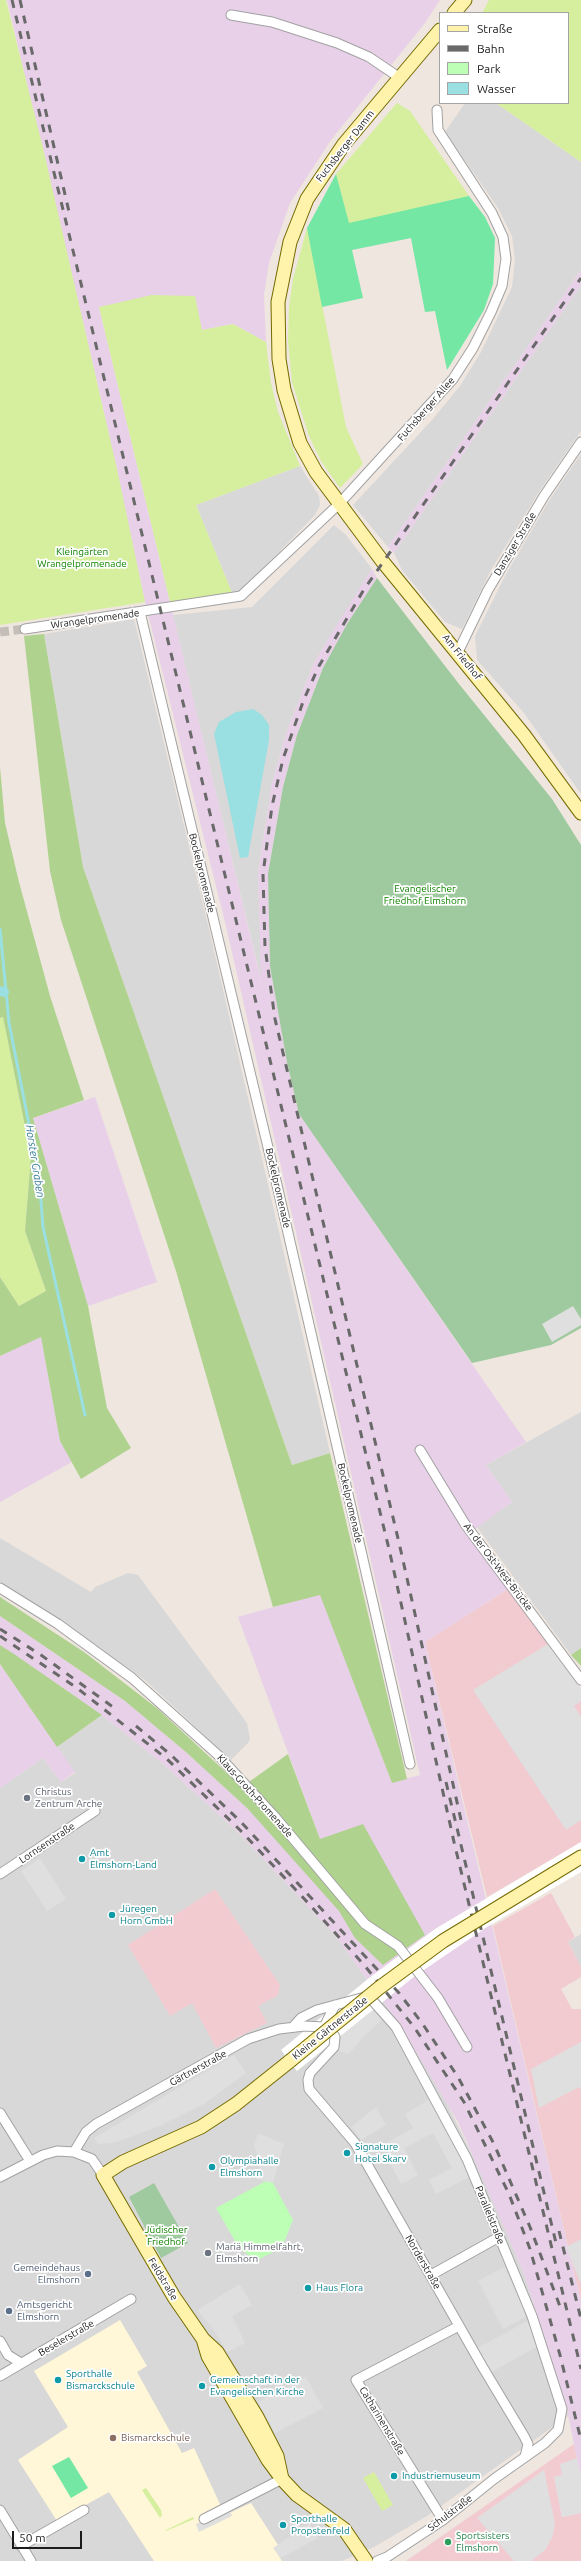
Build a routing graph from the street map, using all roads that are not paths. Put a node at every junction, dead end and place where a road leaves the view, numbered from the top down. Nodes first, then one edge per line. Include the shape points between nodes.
1 (465, 0) edge
2 (455, 12) edge
3 (231, 15) dead end
4 (439, 31) edge
5 (400, 78) junction
6 (437, 110) dead end
7 (581, 442) edge
8 (339, 504) junction
9 (165, 608) joint
10 (140, 612) junction
11 (25, 629) tunnel mouth
12 (458, 652) junction
13 (581, 813) edge
14 (420, 1450) dead end
15 (0, 1588) edge
16 (581, 1680) edge
17 (410, 1764) dead end
18 (95, 1811) dead end
19 (581, 1857) edge
20 (0, 1874) edge
21 (365, 1997) joint
22 (335, 2005) junction
23 (293, 2027) junction
24 (324, 2027) junction
25 (467, 2047) dead end
26 (0, 2113) edge
27 (74, 2152) junction
28 (30, 2161) junction
29 (102, 2175) junction
30 (0, 2177) edge
31 (499, 2237) junction
32 (431, 2275) junction
33 (131, 2299) dead end
34 (459, 2326) junction
35 (0, 2341) edge
36 (21, 2364) junction
37 (0, 2376) edge
38 (540, 2448) joint
39 (525, 2457) junction
40 (282, 2479) junction
41 (0, 2510) edge
42 (84, 2510) dead end
43 (204, 2519) dead end
44 (443, 2520) junction
45 (21, 2546) junction
46 (30, 2561) edge
47 (366, 2561) edge
48 (377, 2561) edge

1 - 2 main road
3 - 5 street via 272,22 337,43 369,57
4 - 5 main road, Fuchsberger Damm
5 - 8 main road, Fuchsberger Damm via 344,144 307,199 290,242 278,302 279,359 287,404 300,443 316,472
6 - 8 street, Fuchsberger Allee via 438,130 492,213 503,237 506,259 502,286 473,348 453,379
7 - 12 street, Danziger Straße via 544,496 488,590
8 - 9 street, Fuchsberger Allee via 242,596
8 - 12 main road, Am Friedhof
9 - 10 street, Wrangelpromenade
10 - 11 street, Wrangelpromenade
10 - 17 street, Bockelpromenade via 276,1178
12 - 13 main road, Am Friedhof via 524,735
14 - 16 street, An der Ost-West-Brücke via 465,1524
15 - 25 street, Klaus-Groth-Promenade via 58,1624 132,1678 208,1744 275,1817 365,1924 398,1946 438,1998
18 - 20 street, Lornsenstraße
19 - 29 main road, Kleine Gärtnerstraße, bridge via 443,1941 379,1988 254,2091 201,2127 123,2162
21 - 22 street, Gärtnerstraße
21 - 31 street, Parallelstraße via 372,2000 400,2034 467,2159
22 - 23 street, Gärtnerstraße via 301,2018
22 - 24 street
23 - 24 street
23 - 27 street, Gärtnerstraße via 248,2039 96,2124 86,2132
24 - 32 street, Norderstraße via 335,2037 334,2047 310,2073 308,2080 313,2095 356,2143
26 - 28 street
27 - 28 street via 51,2152
27 - 29 street via 92,2160
28 - 30 street
29 - 40 main road, Feldstraße via 163,2279 203,2339 217,2352 257,2417 277,2456
31 - 32 street
31 - 38 street, Parallelstraße via 539,2334 562,2409 558,2430
32 - 34 street, Norderstraße
33 - 36 street, Beselerstraße
34 - 39 street, Norderstraße via 524,2436 528,2444
34 - 44 street, Catharinenstraße via 356,2380
35 - 36 street via 8,2355
36 - 37 street, Beselerstraße
38 - 39 street, Schulstraße
39 - 44 street, Schulstraße
40 - 43 street
40 - 47 main road via 297,2495 344,2529
41 - 45 street
42 - 45 street
44 - 48 street, Schulstraße
45 - 46 street

